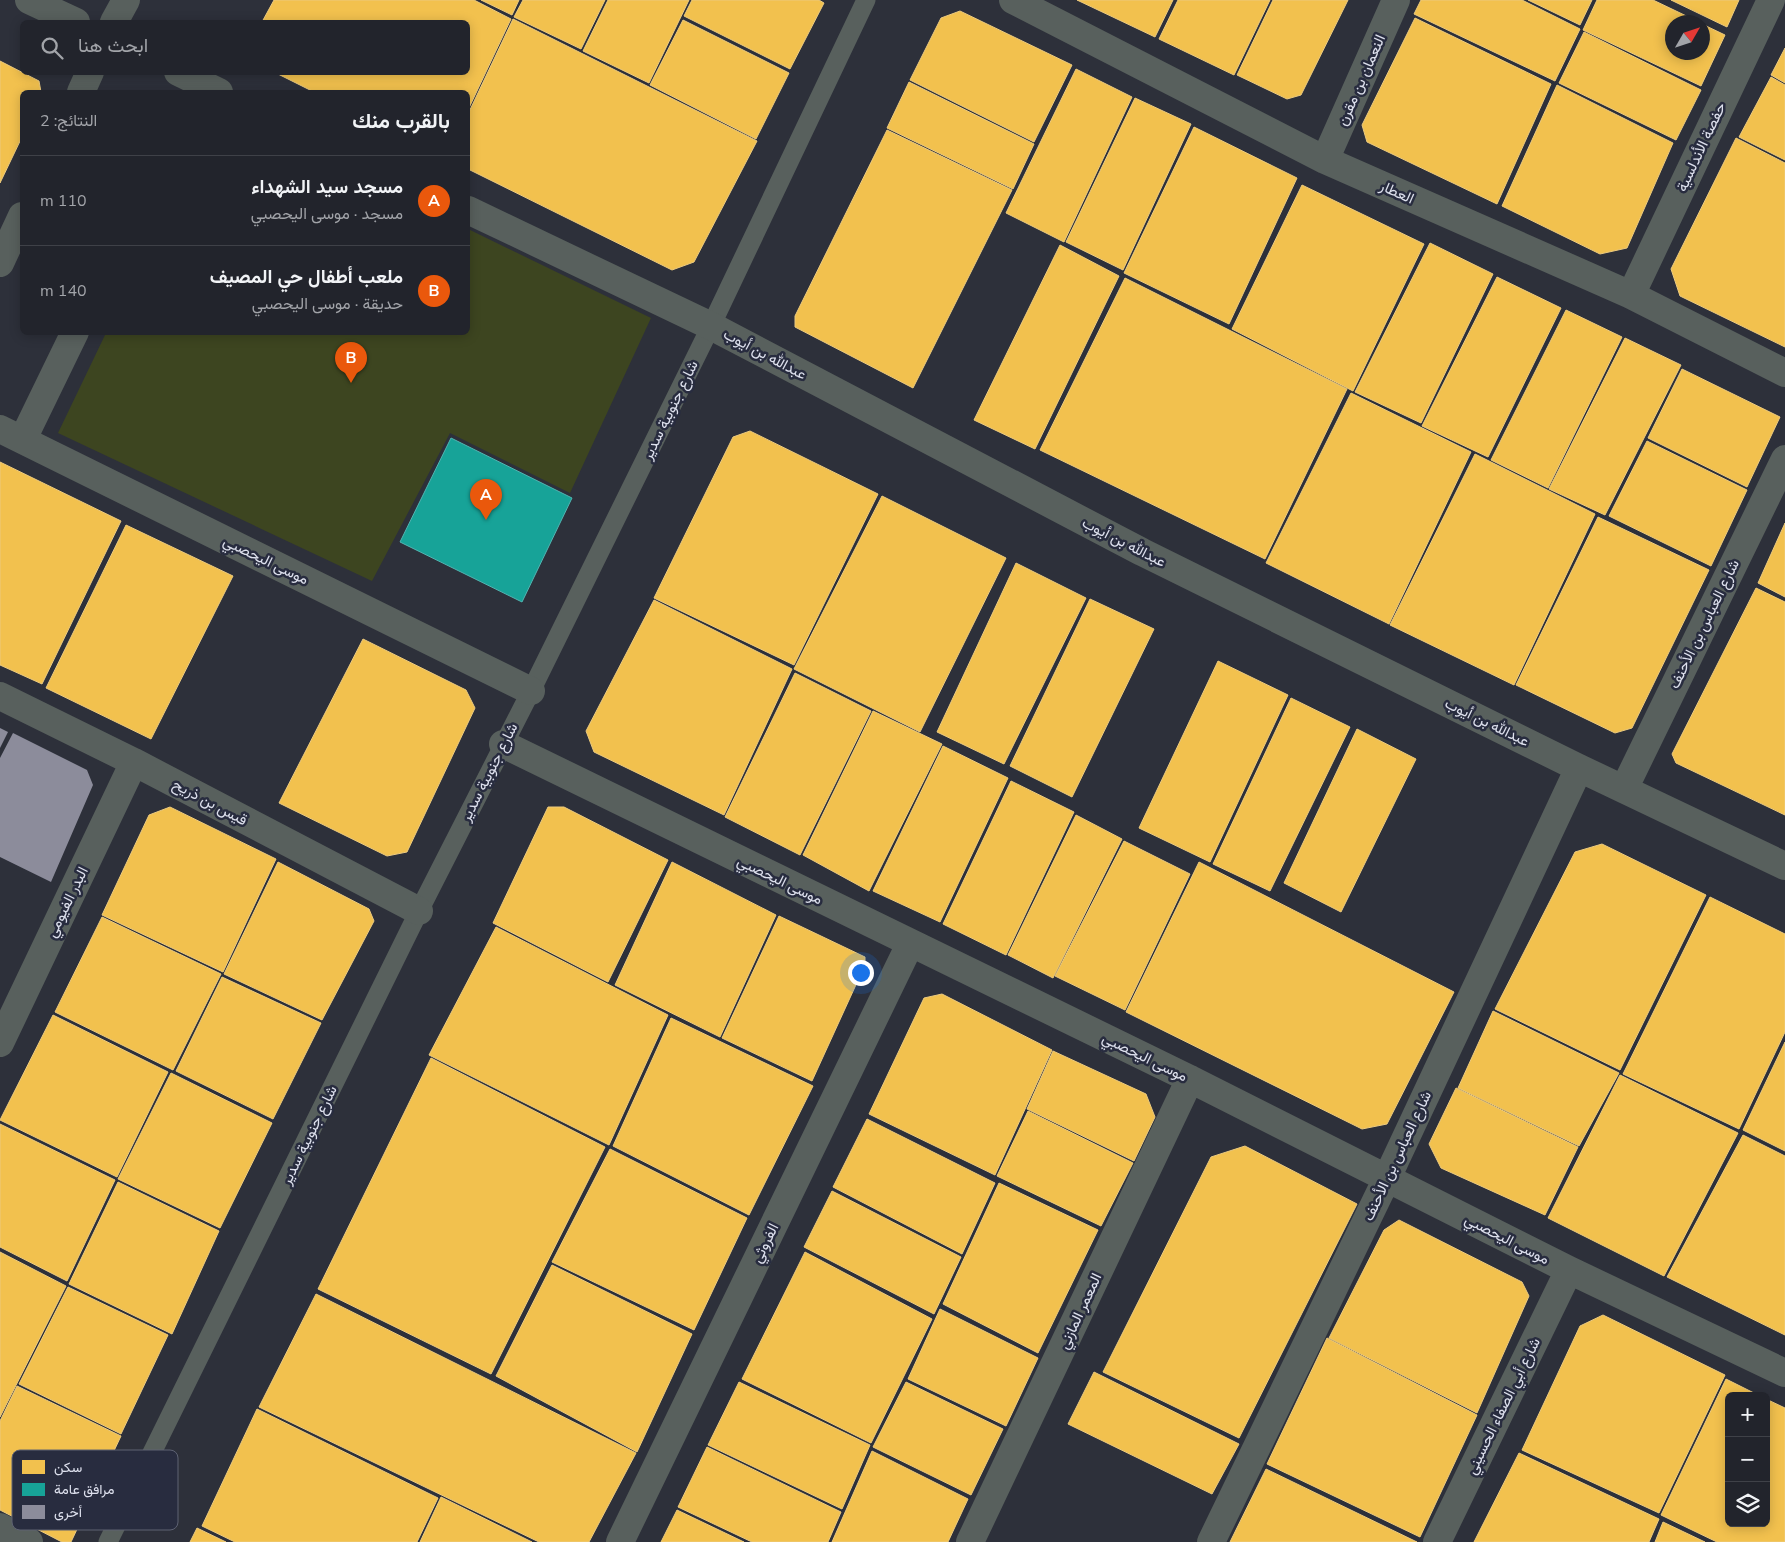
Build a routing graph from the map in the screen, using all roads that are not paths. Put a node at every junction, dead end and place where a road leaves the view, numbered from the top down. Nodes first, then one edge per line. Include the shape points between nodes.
1 (29, 0) edge
2 (126, 0) edge
3 (866, 0) edge
4 (1013, 0) edge
5 (1396, 0) edge
6 (1771, 0) edge
7 (72, 20) edge
8 (115, 20) edge
9 (89, 75) edge
10 (82, 90) edge
11 (1325, 160) junction
12 (470, 211) edge
13 (20, 220) edge
14 (0, 263) edge
15 (1631, 295) junction
16 (712, 326) junction
17 (73, 335) edge
18 (1785, 373) edge
19 (11, 434) edge
20 (1785, 459) edge
21 (531, 691) junction
22 (0, 696) edge
23 (503, 744) junction
24 (134, 762) junction
25 (1579, 768) junction
26 (1624, 789) junction
27 (1785, 866) edge
28 (419, 911) junction
29 (910, 944) junction
30 (0, 1043) edge
31 (1190, 1079) junction
32 (1387, 1178) junction
33 (1569, 1270) junction
34 (1785, 1373) edge
35 (153, 1450) edge
36 (0, 1528) edge
37 (114, 1530) edge
38 (29, 1542) edge
39 (108, 1542) edge
40 (620, 1542) edge
41 (970, 1542) edge
42 (1211, 1542) edge
43 (1438, 1542) edge

1 - 7 street
2 - 8 street
3 - 16 lane, شارع جنوبية سدير
4 - 11 street, العطار
5 - 11 street, النعمان بن مقرن
6 - 15 street, حفصة الأندلسية
9 - 10 street
11 - 15 street, العطار
12 - 16 street, عبدالله بن أيوب
13 - 14 street
15 - 18 street, العطار
16 - 21 lane, شارع جنوبية سدير
16 - 25 street, عبدالله بن أيوب via 1142,552
17 - 19 street
19 - 21 street, موسى اليحصبي
20 - 26 street, شارع العباس بن الأحنف
21 - 23 lane, شارع جنوبية سدير
22 - 24 street, قيس بن ذريح
23 - 28 lane, شارع جنوبية سدير
23 - 29 street, موسى اليحصبي
24 - 28 street, قيس بن ذريح
24 - 30 street, البدر الفيومي
25 - 26 street, عبدالله بن أيوب
25 - 32 street, شارع العباس بن الأحنف
26 - 27 street, عبدالله بن أيوب
28 - 35 lane, شارع جنوبية سدير
29 - 31 street, موسى اليحصبي
29 - 40 street, الفروثي
31 - 32 street, موسى اليحصبي
31 - 41 street, المعمر المازني
32 - 33 street, موسى اليحصبي
32 - 42 street, شارع العباس بن الأحنف
33 - 34 street, موسى اليحصبي
33 - 43 street, شارع أبي الصفاء الحسيني
36 - 38 street
37 - 39 lane, شارع جنوبية سدير

